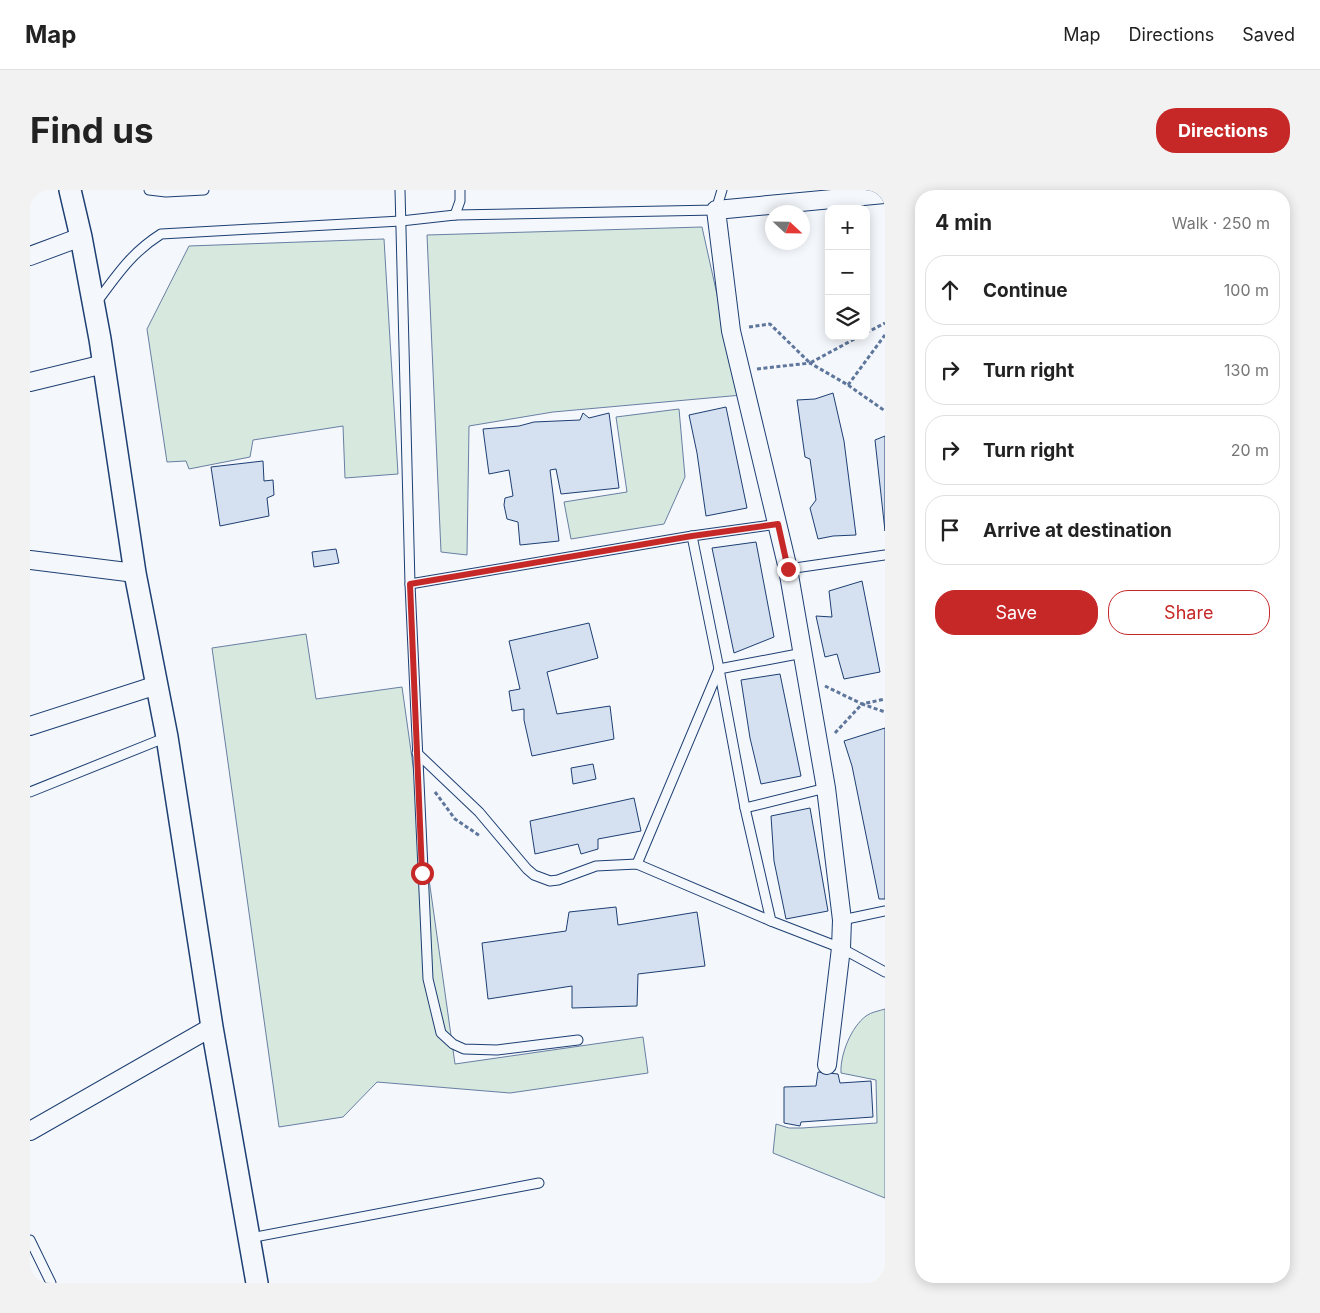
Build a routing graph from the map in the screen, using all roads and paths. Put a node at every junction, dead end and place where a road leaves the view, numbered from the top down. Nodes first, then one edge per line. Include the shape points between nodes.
1 (70, 190) edge
2 (149, 190) edge
3 (204, 190) edge
4 (400, 190) edge
5 (460, 190) edge
6 (722, 190) edge
7 (885, 194) edge
8 (716, 210) junction
9 (455, 215) junction
10 (401, 221) junction
11 (81, 237) junction
12 (30, 256) edge
13 (93, 307) junction
14 (885, 323) edge
15 (731, 330) junction
16 (870, 331) edge
17 (885, 335) edge
18 (853, 340) edge
19 (810, 363) junction
20 (104, 364) junction
21 (740, 370) junction
22 (30, 382) edge
23 (848, 385) junction
24 (885, 411) edge
25 (778, 524) junction
26 (692, 536) junction
27 (885, 555) edge
28 (30, 560) edge
29 (788, 569) junction
30 (134, 573) junction
31 (410, 584) junction
32 (803, 653) junction
33 (719, 669) junction
34 (807, 677) junction
35 (157, 685) junction
36 (885, 699) edge
37 (862, 704) junction
38 (885, 712) edge
39 (30, 726) edge
40 (167, 737) junction
41 (819, 750) junction
42 (417, 753) junction
43 (826, 788) junction
44 (30, 792) edge
45 (745, 808) junction
46 (637, 864) junction
47 (885, 911) edge
48 (842, 920) junction
49 (772, 921) junction
50 (840, 948) junction
51 (885, 972) edge
52 (212, 1026) junction
53 (578, 1040) dead end
54 (827, 1065) dead end
55 (30, 1131) edge
56 (539, 1183) dead end
57 (250, 1238) junction
58 (30, 1240) edge
59 (52, 1283) edge
60 (257, 1283) edge

1 - 11 street
2 - 3 lane
4 - 10 lane
5 - 9 lane
6 - 8 lane
7 - 8 street
8 - 9 lane
8 - 15 street
9 - 10 lane
10 - 13 lane via 161,234 131,257
10 - 31 lane
11 - 12 street
11 - 13 street
13 - 20 street
14 - 16 path
15 - 19 path via 770,324
15 - 21 street
17 - 23 path
18 - 19 path
19 - 21 path
19 - 23 path
20 - 22 street
20 - 30 street
21 - 25 street
23 - 24 path
25 - 26 lane
25 - 29 street
26 - 31 lane
26 - 33 lane
27 - 29 lane
28 - 30 street
29 - 32 street
30 - 35 street
31 - 42 lane
32 - 33 lane
32 - 34 street
33 - 45 lane
33 - 46 lane
34 - 37 path
34 - 41 street
35 - 39 street
35 - 40 street
36 - 37 path
37 - 38 path
37 - 41 path
40 - 44 lane
40 - 52 street
41 - 43 street
42 - 46 lane via 479,812 534,875 558,880 596,866
42 - 53 lane via 428,979 440,1033 464,1049 496,1050
43 - 45 lane
43 - 48 street
45 - 49 lane
46 - 49 lane
47 - 48 lane
48 - 50 street
49 - 50 lane
50 - 51 lane
50 - 54 street
52 - 55 street
52 - 57 street
56 - 57 lane
57 - 60 street
58 - 59 lane

